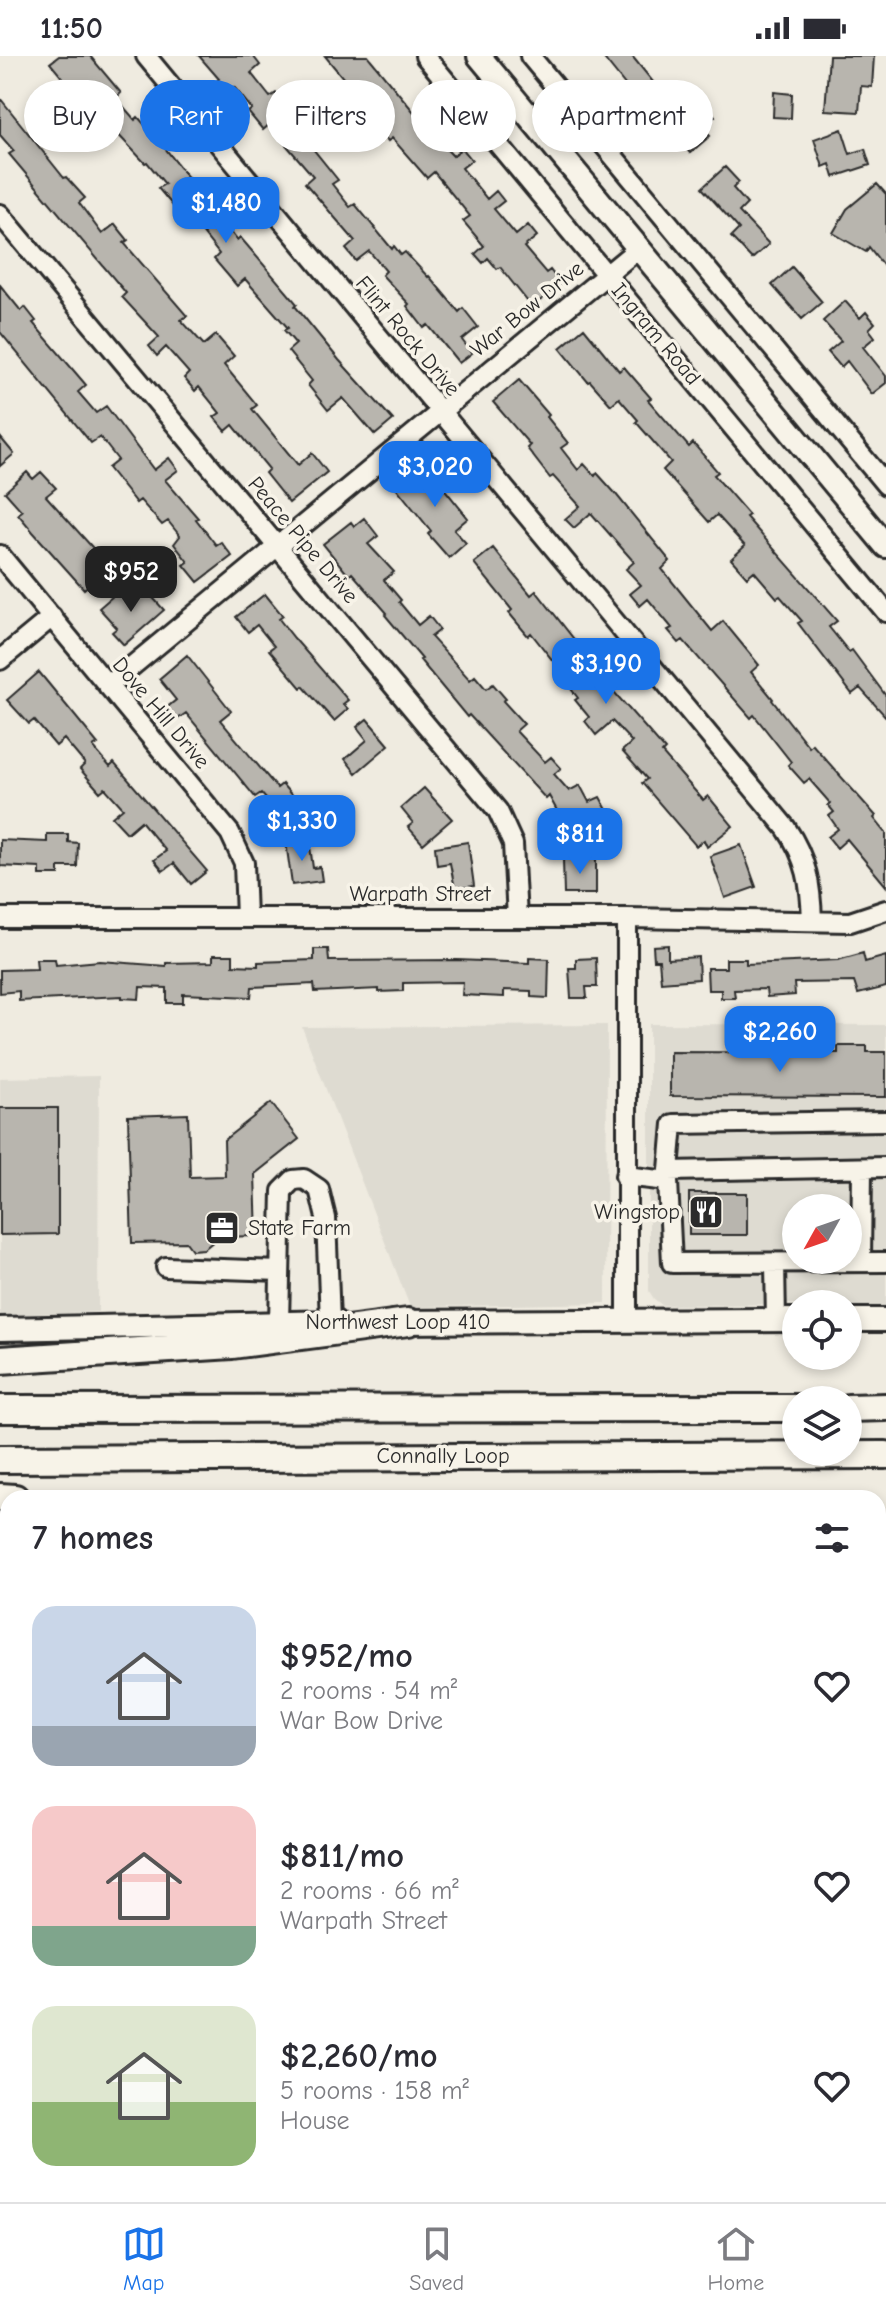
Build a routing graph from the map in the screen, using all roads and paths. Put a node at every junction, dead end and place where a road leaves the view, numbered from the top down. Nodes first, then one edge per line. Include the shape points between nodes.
1 (146, 56) edge
2 (425, 56) edge
3 (479, 56) edge
4 (530, 56) edge
5 (0, 214) edge
6 (639, 248) junction
7 (607, 275) junction
8 (440, 412) junction
9 (886, 485) edge
10 (881, 531) edge
11 (277, 547) junction
12 (0, 555) edge
13 (886, 612) edge
14 (52, 617) junction
15 (0, 660) edge
16 (108, 686) junction
17 (886, 910) edge
18 (0, 918) edge
19 (246, 918) junction
20 (517, 918) junction
21 (627, 918) junction
22 (812, 921) junction
23 (886, 1121) edge
24 (886, 1167) edge
25 (862, 1168) junction
26 (625, 1176) junction
27 (668, 1176) junction
28 (862, 1194) edge
29 (862, 1262) edge
30 (886, 1262) edge
31 (775, 1263) junction
32 (782, 1263) edge
33 (166, 1267) dead end
34 (280, 1271) junction
35 (782, 1299) edge
36 (782, 1320) edge
37 (862, 1320) edge
38 (886, 1320) edge
39 (627, 1321) junction
40 (279, 1322) junction
41 (330, 1322) junction
42 (408, 1322) junction
43 (0, 1329) edge
44 (0, 1360) edge
45 (886, 1407) edge
46 (782, 1408) edge
47 (862, 1408) edge
48 (0, 1409) edge
49 (886, 1455) edge
50 (0, 1459) edge

1 - 8 street, Flint Rock Drive
2 - 7 street, Ingram Road
3 - 6 main road, Ingram Road
4 - 9 street
5 - 11 street, Peace Pipe Drive
6 - 7 street, War Bow Drive
6 - 10 main road, Ingram Road
7 - 8 street, War Bow Drive
7 - 13 street, Ingram Road
8 - 11 street, War Bow Drive
8 - 22 street, Flint Rock Drive via 786,828 807,868
11 - 16 street, War Bow Drive
11 - 20 street, Peace Pipe Drive via 498,811 513,844
12 - 14 street, Dove Hill Drive
14 - 15 street
14 - 16 street, Dove Hill Drive
16 - 19 street, Dove Hill Drive via 241,852
17 - 22 street, Warpath Street via 850,922
18 - 19 street, Warpath Street
19 - 20 street, Warpath Street
20 - 21 street, Warpath Street
21 - 22 street, Warpath Street
21 - 26 street
23 - 27 street via 673,1124
24 - 25 street
25 - 27 street
25 - 28 street
26 - 27 street
26 - 39 street
27 - 31 street via 672,1263
29 - 30 street
31 - 32 street
31 - 35 street
33 - 34 street
34 - 40 street
34 - 41 street via 282,1191 293,1180 304,1179 319,1189 326,1218
36 - 39 main road, Northwest Loop 410
37 - 38 main road
39 - 42 main road, Northwest Loop 410
40 - 41 main road, Northwest Loop 410
40 - 43 main road, Northwest Loop 410
41 - 42 main road, Northwest Loop 410
42 - 44 highway via 232,1345
45 - 47 highway
46 - 48 highway
49 - 50 highway, Connally Loop

